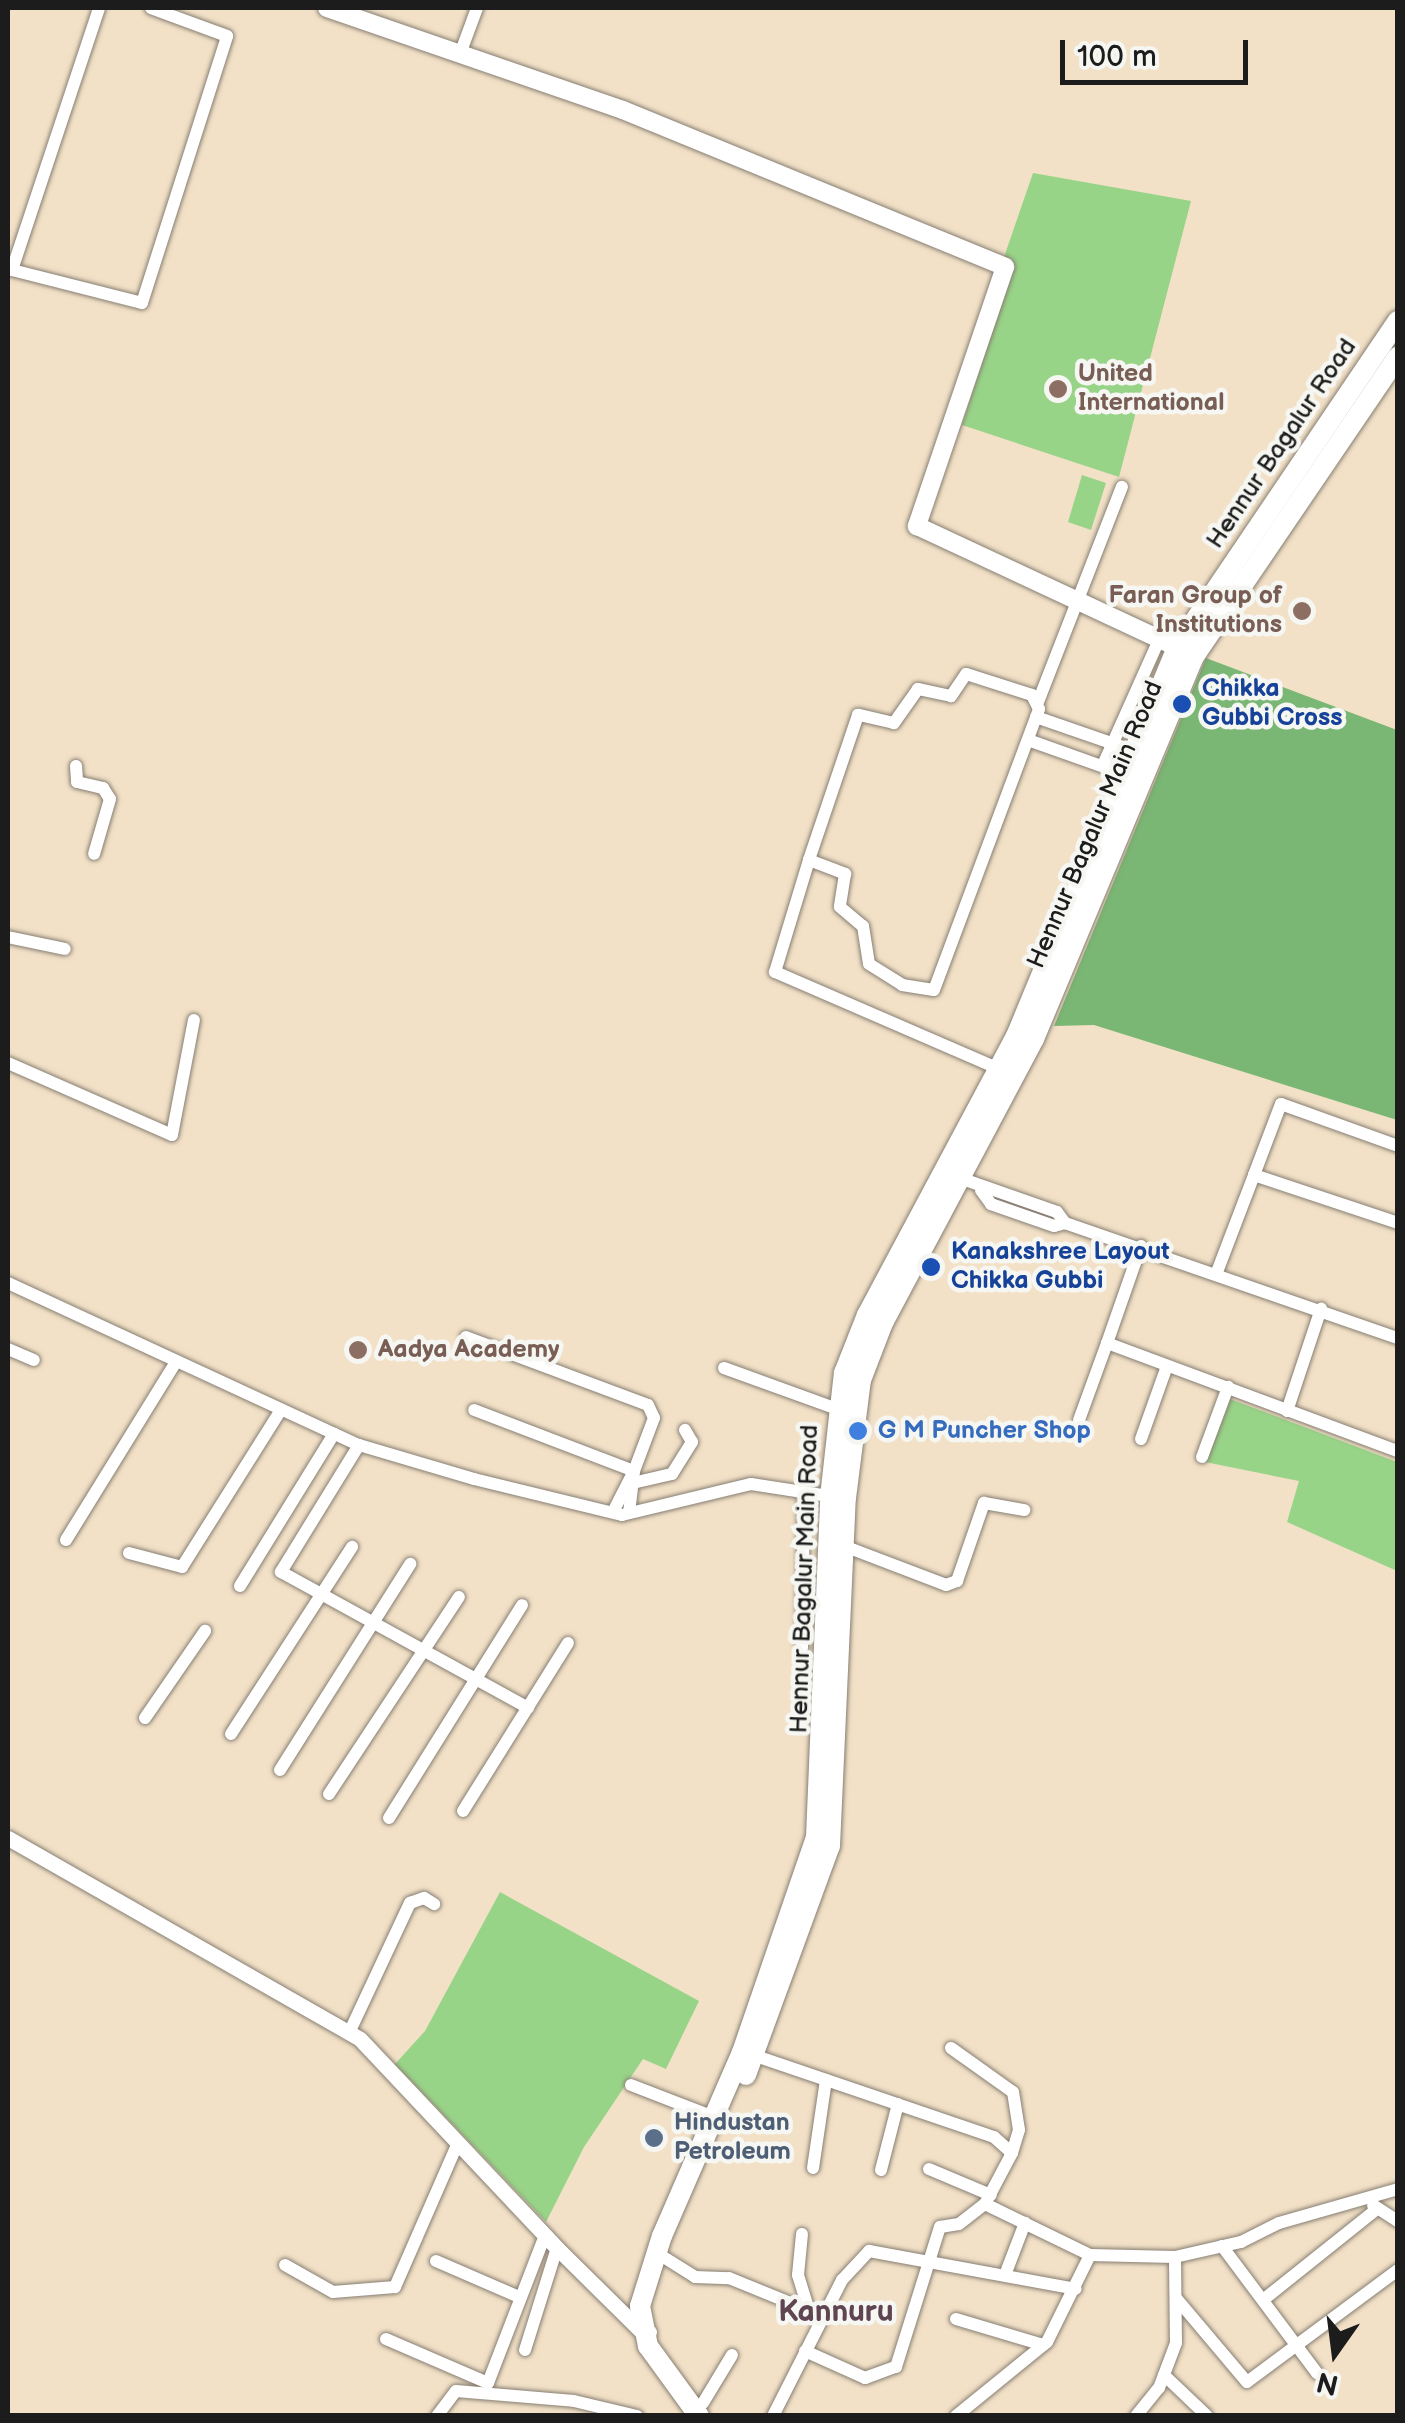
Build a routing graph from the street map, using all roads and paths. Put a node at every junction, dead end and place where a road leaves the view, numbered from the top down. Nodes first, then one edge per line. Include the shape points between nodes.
1 (99, 8) edge
2 (151, 8) edge
3 (328, 8) edge
4 (477, 8) edge
5 (460, 54) junction
6 (10, 270) edge
7 (1398, 321) edge
8 (1398, 356) edge
9 (1122, 487) dead end
10 (1082, 602) junction
11 (1177, 647) junction
12 (1037, 710) junction
13 (1028, 740) junction
14 (1113, 743) junction
15 (1134, 751) junction
16 (1103, 765) junction
17 (76, 766) dead end
18 (1124, 774) junction
19 (94, 854) dead end
20 (810, 860) junction
21 (8, 937) edge
22 (65, 949) dead end
23 (194, 1020) dead end
24 (8, 1062) edge
25 (1000, 1069) junction
26 (1398, 1146) edge
27 (1254, 1174) junction
28 (964, 1181) junction
29 (1398, 1223) edge
30 (1141, 1246) junction
31 (1217, 1272) junction
32 (8, 1283) edge
33 (1322, 1309) junction
34 (466, 1337) dead end
35 (1398, 1338) edge
36 (1107, 1343) junction
37 (8, 1350) edge
38 (34, 1360) dead end
39 (176, 1362) junction
40 (1168, 1366) junction
41 (724, 1368) dead end
42 (1228, 1387) junction
43 (837, 1409) junction
44 (281, 1410) junction
45 (474, 1410) dead end
46 (1287, 1411) junction
47 (1078, 1420) dead end
48 (686, 1430) dead end
49 (334, 1434) junction
50 (1141, 1440) dead end
51 (359, 1445) junction
52 (1398, 1451) edge
53 (1202, 1457) dead end
54 (636, 1477) junction
55 (804, 1494) junction
56 (838, 1497) junction
57 (1024, 1510) dead end
58 (613, 1512) junction
59 (629, 1513) junction
60 (66, 1540) dead end
61 (844, 1546) junction
62 (352, 1548) dead end
63 (130, 1553) dead end
64 (410, 1564) dead end
65 (240, 1586) dead end
66 (319, 1597) junction
67 (459, 1597) dead end
68 (522, 1605) dead end
69 (370, 1624) junction
70 (204, 1632) dead end
71 (568, 1643) dead end
72 (802, 1648) dead end
73 (424, 1653) junction
74 (476, 1679) junction
75 (528, 1708) junction
76 (145, 1718) dead end
77 (231, 1734) dead end
78 (280, 1770) dead end
79 (329, 1794) dead end
80 (463, 1812) dead end
81 (389, 1818) dead end
82 (8, 1838) edge
83 (434, 1904) dead end
84 (349, 2032) junction
85 (951, 2048) dead end
86 (748, 2054) junction
87 (826, 2080) junction
88 (631, 2086) dead end
89 (898, 2104) junction
90 (714, 2117) junction
91 (458, 2143) junction
92 (705, 2152) junction
93 (1012, 2152) junction
94 (812, 2168) dead end
95 (929, 2169) dead end
96 (881, 2170) dead end
97 (1398, 2189) edge
98 (988, 2200) junction
99 (1373, 2205) junction
100 (1398, 2221) edge
101 (1024, 2223) junction
102 (802, 2234) dead end
103 (545, 2236) junction
104 (1222, 2246) junction
105 (557, 2248) junction
106 (1090, 2256) junction
107 (1175, 2257) junction
108 (665, 2258) junction
109 (436, 2261) dead end
110 (930, 2261) junction
111 (286, 2265) dead end
112 (1398, 2270) edge
113 (1005, 2275) junction
114 (1076, 2289) junction
115 (517, 2296) junction
116 (1176, 2298) junction
117 (1262, 2300) junction
118 (815, 2313) junction
119 (956, 2319) dead end
120 (648, 2332) junction
121 (386, 2340) dead end
122 (1043, 2345) junction
123 (1297, 2346) junction
124 (524, 2350) dead end
125 (804, 2351) junction
126 (732, 2355) dead end
127 (1317, 2373) dead end
128 (1164, 2375) junction
129 (560, 2400) junction
130 (704, 2412) edge
131 (609, 2413) edge
132 (437, 2416) edge
133 (556, 2416) edge
134 (637, 2416) edge
135 (773, 2416) edge
136 (956, 2416) edge
137 (1136, 2416) edge
138 (1207, 2416) edge

1 - 6 street
2 - 6 street via 228,36 142,302
3 - 5 main road
4 - 5 street
5 - 10 main road via 692,136 1005,267 917,526
7 - 11 main road, Hennur Bagalur Road
8 - 11 main road, Hennur Bagalur Road
9 - 10 street
10 - 11 main road
10 - 12 street
11 - 14 street
11 - 15 main road, Hennur Bagalur Main Road
11 - 28 main road, Hennur Bagalur Main Road via 1034,1038
12 - 13 street
12 - 14 street
12 - 20 street via 966,674 951,696 918,688 894,723 858,715
13 - 16 street
13 - 20 street via 934,990 902,986 869,964 863,926 840,907 846,874
14 - 15 street
14 - 16 street
15 - 18 main road, Hennur Bagalur Main Road
16 - 18 street
17 - 19 street via 76,782 103,788 110,799
18 - 25 main road, Hennur Bagalur Main Road
20 - 25 street via 775,972
21 - 22 street
23 - 24 street via 172,1135
25 - 28 main road, Hennur Bagalur Main Road
26 - 27 street via 1280,1104
27 - 29 street
27 - 31 street
28 - 30 street
28 - 43 main road, Hennur Bagalur Main Road via 867,1315
28 - 56 main road, Hennur Bagalur Main Road via 883,1323 861,1380
30 - 31 street
30 - 36 street
31 - 33 street
32 - 39 street
33 - 35 street
33 - 46 street
34 - 54 street via 648,1405 653,1423
36 - 40 street
36 - 47 street
37 - 38 street
39 - 44 street
39 - 60 street
40 - 42 street
40 - 50 street
41 - 43 street
42 - 46 street
42 - 53 street
43 - 56 main road, Hennur Bagalur Main Road
44 - 49 street
44 - 63 street via 182,1567
45 - 54 street
46 - 52 street
48 - 54 street via 692,1442 672,1474
49 - 51 street
49 - 65 street
51 - 58 street
51 - 66 street via 281,1572
54 - 58 street
54 - 59 street
55 - 56 street
55 - 59 street via 751,1484
55 - 72 street
56 - 61 main road, Hennur Bagalur Main Road
56 - 86 main road, Hennur Bagalur Main Road via 816,1838
57 - 61 street via 984,1503 962,1569 946,1585
58 - 59 street
61 - 86 main road, Hennur Bagalur Main Road via 830,1846
62 - 66 street
64 - 69 street
66 - 69 street
66 - 77 street
67 - 73 street
68 - 74 street
69 - 73 street
69 - 78 street
70 - 76 street
71 - 75 street
73 - 74 street
73 - 79 street
74 - 75 street
74 - 81 street
75 - 80 street
82 - 84 street
83 - 84 street via 424,1898 410,1903
84 - 91 street
85 - 93 street via 1012,2092 1019,2130
86 - 87 street
86 - 90 main road, Hennur Bagalur Main Road
86 - 92 main road, Hennur Bagalur Main Road
87 - 89 street
87 - 94 street
88 - 90 street
89 - 93 street via 994,2137
89 - 96 street
90 - 92 main road, Hennur Bagalur Main Road
91 - 103 street
91 - 111 street via 395,2287 332,2292
92 - 108 main road, Hennur Bagalur Main Road
92 - 120 main road, Hennur Bagalur Main Road via 644,2285
93 - 98 street
95 - 98 street
97 - 99 street
98 - 101 street
98 - 110 street via 959,2224 940,2228
99 - 100 street
99 - 104 street via 1279,2223
99 - 117 street
101 - 106 street
101 - 113 street
102 - 118 street via 798,2275
103 - 105 street
103 - 115 street
104 - 107 street
104 - 117 street
105 - 120 street
105 - 124 street
106 - 107 street
106 - 114 street
107 - 116 street
108 - 118 street via 695,2278 729,2278
108 - 120 main road, Hennur Bagalur Main Road
109 - 115 street
110 - 113 street
110 - 118 street via 861,2254
110 - 125 street via 896,2367 865,2378
112 - 123 street
113 - 114 street
114 - 122 street
115 - 121 street via 488,2383
116 - 123 street via 1247,2382
116 - 128 street via 1176,2343
117 - 123 street
118 - 125 street
119 - 122 street
120 - 130 main road
122 - 136 street
123 - 127 street
125 - 135 street
126 - 130 street
128 - 137 street
128 - 138 street
129 - 131 street
129 - 132 street via 456,2391
129 - 133 street
131 - 134 street

